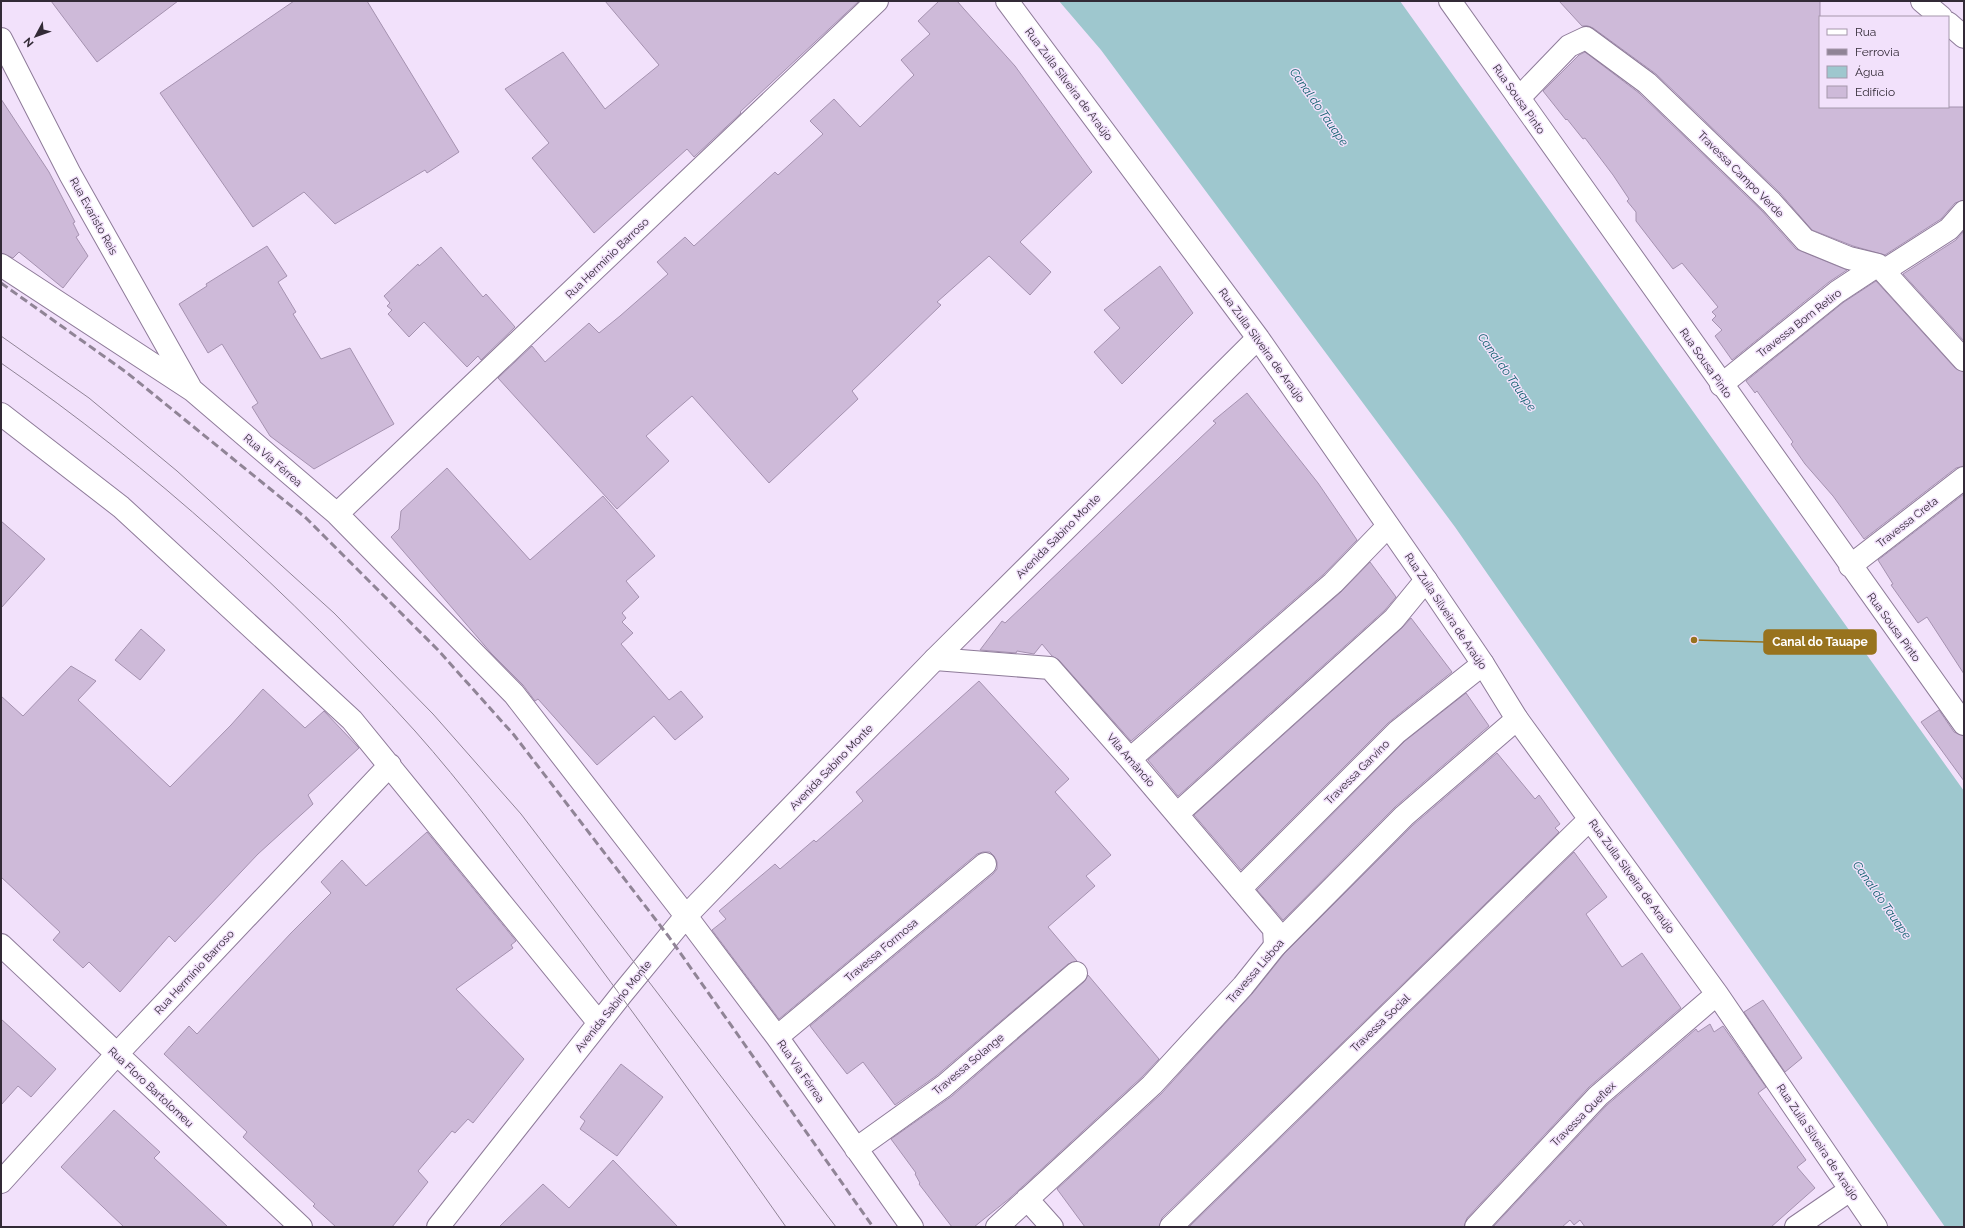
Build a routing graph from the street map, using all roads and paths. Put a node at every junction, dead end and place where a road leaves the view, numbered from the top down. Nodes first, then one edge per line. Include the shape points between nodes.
1 (877, 1) edge
2 (1007, 1) edge
3 (1450, 1) edge
4 (1922, 1) edge
5 (1940, 16) edge
6 (1949, 24) edge
7 (1964, 37) edge
8 (1, 39) edge
9 (1519, 98) junction
10 (1964, 212) edge
11 (1, 265) edge
12 (1882, 268) junction
13 (1258, 338) junction
14 (1964, 360) edge
15 (1721, 385) junction
16 (192, 390) junction
17 (1, 414) edge
18 (1964, 478) edge
19 (337, 514) junction
20 (1388, 526) junction
21 (1850, 566) junction
22 (1426, 580) junction
23 (935, 659) junction
24 (1483, 664) junction
25 (1518, 719) junction
26 (1964, 724) edge
27 (1130, 759) junction
28 (390, 765) junction
29 (1177, 814) junction
30 (1590, 819) junction
31 (985, 864) dead end
32 (1240, 889) junction
33 (686, 916) junction
34 (1, 945) edge
35 (1275, 946) junction
36 (1076, 973) dead end
37 (1717, 994) junction
38 (599, 1023) junction
39 (777, 1037) junction
40 (116, 1055) junction
41 (856, 1149) junction
42 (1, 1182) edge
43 (1850, 1190) junction
44 (1028, 1199) junction
45 (302, 1227) edge
46 (438, 1227) edge
47 (912, 1227) edge
48 (997, 1227) edge
49 (1052, 1227) edge
50 (1171, 1227) edge
51 (1476, 1227) edge
52 (1796, 1227) edge
53 (1876, 1227) edge

1 - 19 street, Rua Hermínio Barroso
2 - 13 street, Rua Zuila Silveira de Araújo
3 - 9 street, Rua Sousa Pinto
4 - 5 street
6 - 7 street
8 - 16 street, Rua Evaristo Reis via 70,174
9 - 12 street, Travessa Campo Verde via 1569,46 1586,38 1647,83 1771,202 1805,240 1848,258
9 - 15 street, Rua Sousa Pinto
10 - 12 street, Travessa Bom Retiro via 1948,229
11 - 16 street, Rua Via Férrea
12 - 14 street
12 - 15 street, Travessa Bom Retiro via 1837,292
13 - 20 street, Rua Zuila Silveira de Araújo
13 - 23 street, Avenida Sabino Monte
15 - 21 street, Rua Sousa Pinto
16 - 19 street, Rua Via Férrea
17 - 28 street via 121,507 352,720
18 - 21 street, Travessa Creta
19 - 33 street, Rua Via Férrea via 514,694
20 - 22 street, Rua Zuila Silveira de Araújo
20 - 27 street via 1333,583
21 - 26 street, Rua Sousa Pinto
22 - 24 street, Rua Zuila Silveira de Araújo
22 - 29 street via 1394,619
23 - 27 street, Vila Amâncio via 1050,668
23 - 33 street, Avenida Sabino Monte
24 - 25 street, Rua Zuila Silveira de Araújo
24 - 32 street, Travessa Garvino via 1397,732
25 - 30 street, Rua Zuila Silveira de Araújo
25 - 35 street, Travessa Lisboa via 1404,816
27 - 29 street, Vila Amâncio
28 - 38 street
28 - 40 street, Rua Hermínio Barroso
29 - 32 street, Vila Amâncio
30 - 37 street, Rua Zuila Silveira de Araújo
30 - 50 street, Travessa Social
31 - 39 street, Travessa Formosa
32 - 35 street, Vila Amâncio via 1274,929
33 - 38 street, Avenida Sabino Monte
33 - 39 street, Rua Via Férrea
34 - 40 street, Rua Floro Bartolomeu
35 - 44 street, Travessa Lisboa via 1152,1086
36 - 41 street, Travessa Solange via 944,1086
37 - 43 street, Rua Zuila Silveira de Araújo
37 - 51 street, Travessa Queflex via 1598,1096
38 - 46 street, Avenida Sabino Monte
39 - 41 street, Rua Via Férrea
40 - 42 street, Rua Hermínio Barroso
40 - 45 street, Rua Floro Bartolomeu
41 - 47 street, Rua Via Férrea
43 - 52 street
43 - 53 street, Rua Zuila Silveira de Araújo
44 - 48 street, Travessa Lisboa
44 - 49 street

